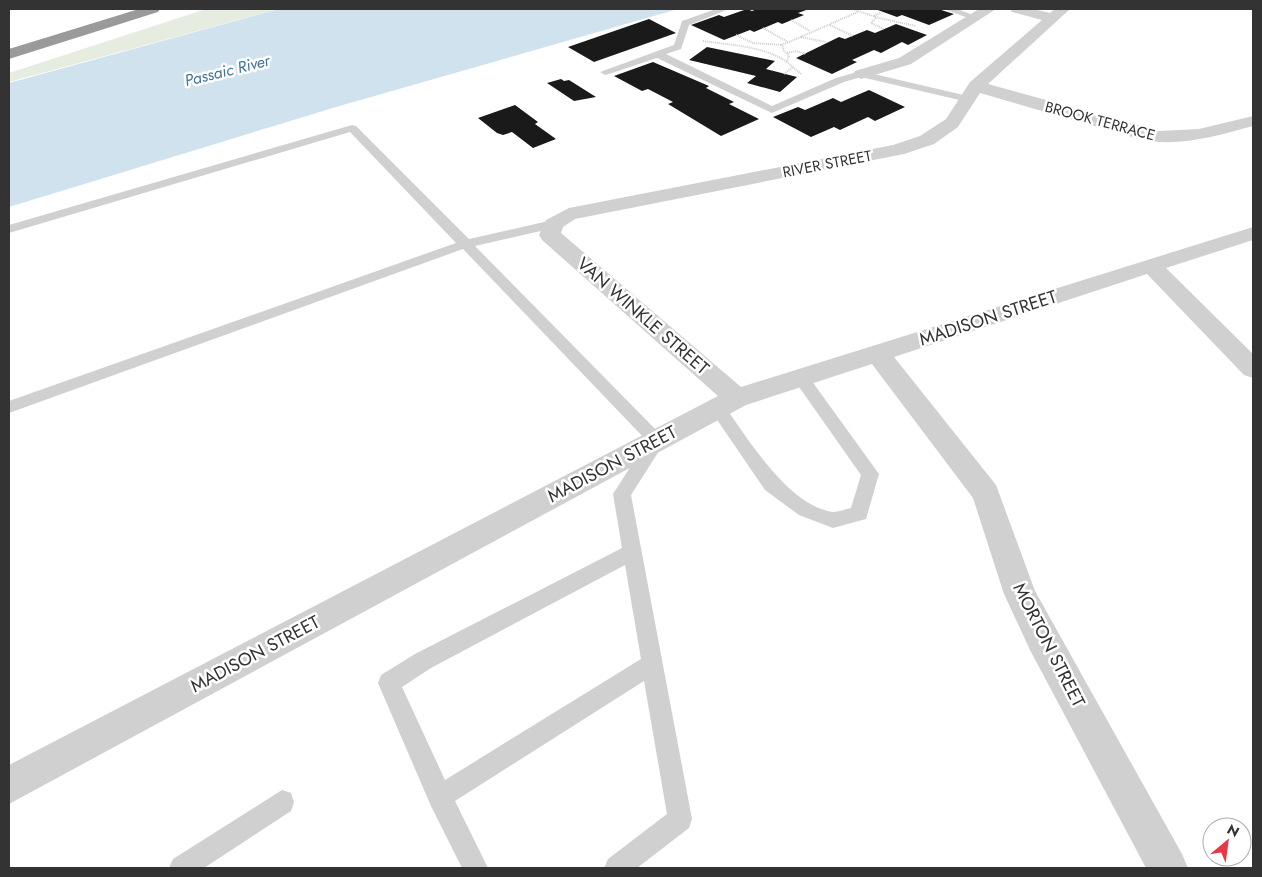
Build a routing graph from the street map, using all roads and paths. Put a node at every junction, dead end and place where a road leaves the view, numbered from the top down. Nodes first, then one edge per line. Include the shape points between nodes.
1 (106, 9) edge
2 (153, 9) edge
3 (724, 9) edge
4 (852, 9) edge
5 (949, 9) edge
6 (1017, 9) edge
7 (858, 12) junction
8 (882, 12) dead end
9 (982, 13) edge
10 (1058, 13) edge
11 (873, 17) junction
12 (877, 18) junction
13 (791, 20) dead end
14 (53, 25) dead end
15 (829, 25) junction
16 (763, 28) dead end
17 (922, 28) dead end
18 (884, 29) dead end
19 (810, 32) junction
20 (736, 35) dead end
21 (800, 36) junction
22 (853, 36) dead end
23 (700, 41) dead end
24 (750, 42) junction
25 (788, 42) junction
26 (826, 42) dead end
27 (782, 45) junction
28 (740, 46) junction
29 (765, 53) junction
30 (787, 53) junction
31 (9, 54) edge
32 (657, 54) junction
33 (806, 54) dead end
34 (760, 57) dead end
35 (787, 62) junction
36 (793, 67) junction
37 (605, 72) dead end
38 (784, 74) dead end
39 (861, 74) junction
40 (806, 78) dead end
41 (972, 92) junction
42 (1253, 120) edge
43 (9, 229) edge
44 (551, 230) junction
45 (1253, 233) edge
46 (465, 244) junction
47 (1151, 266) junction
48 (877, 353) junction
49 (1253, 369) edge
50 (800, 378) junction
51 (726, 403) junction
52 (9, 407) edge
53 (657, 440) junction
54 (632, 552) junction
55 (652, 664) junction
56 (9, 785) edge
57 (440, 797) junction
58 (282, 802) dead end
59 (182, 868) edge
60 (475, 868) edge
61 (617, 868) edge
62 (1168, 868) edge

1 - 14 highway
2 - 31 highway
3 - 32 lane via 685,24 678,47
4 - 7 path
5 - 9 lane
6 - 10 street
7 - 11 path
7 - 15 path
8 - 11 path
9 - 39 street via 904,61
10 - 41 street, RIVER STREET
11 - 12 path
12 - 17 path
12 - 18 path via 871,23
13 - 19 path
15 - 19 path
15 - 22 path
16 - 25 path
19 - 21 path
20 - 24 path
21 - 25 path
21 - 26 path
23 - 28 path
24 - 27 path
24 - 28 path
25 - 27 path
27 - 30 path
28 - 29 path
29 - 34 path
29 - 35 path
30 - 33 path
30 - 35 path
32 - 37 lane
32 - 39 lane via 772,110
35 - 36 path
36 - 38 path
36 - 40 path
39 - 41 lane
41 - 42 street, BROOK TERRACE via 1165,139 1188,137
41 - 44 street, RIVER STREET via 952,123 927,140 896,150 569,214
43 - 46 lane via 352,128
44 - 46 lane
44 - 51 street, VAN WINKLE STREET
45 - 47 street, MADISON STREET
46 - 52 lane
46 - 53 lane
47 - 48 street, MADISON STREET
47 - 49 street
48 - 50 street, MADISON STREET
48 - 62 street, MORTON STREET via 986,493 1020,594 1037,630
50 - 51 street, MADISON STREET
50 - 51 lane via 870,474 860,514 834,520 806,510 772,484
51 - 53 street, MADISON STREET
53 - 54 lane via 622,494
53 - 56 street, MADISON STREET
54 - 55 lane
54 - 57 lane via 423,661 390,682
55 - 57 lane
55 - 61 lane via 680,819
57 - 60 lane
58 - 59 lane

